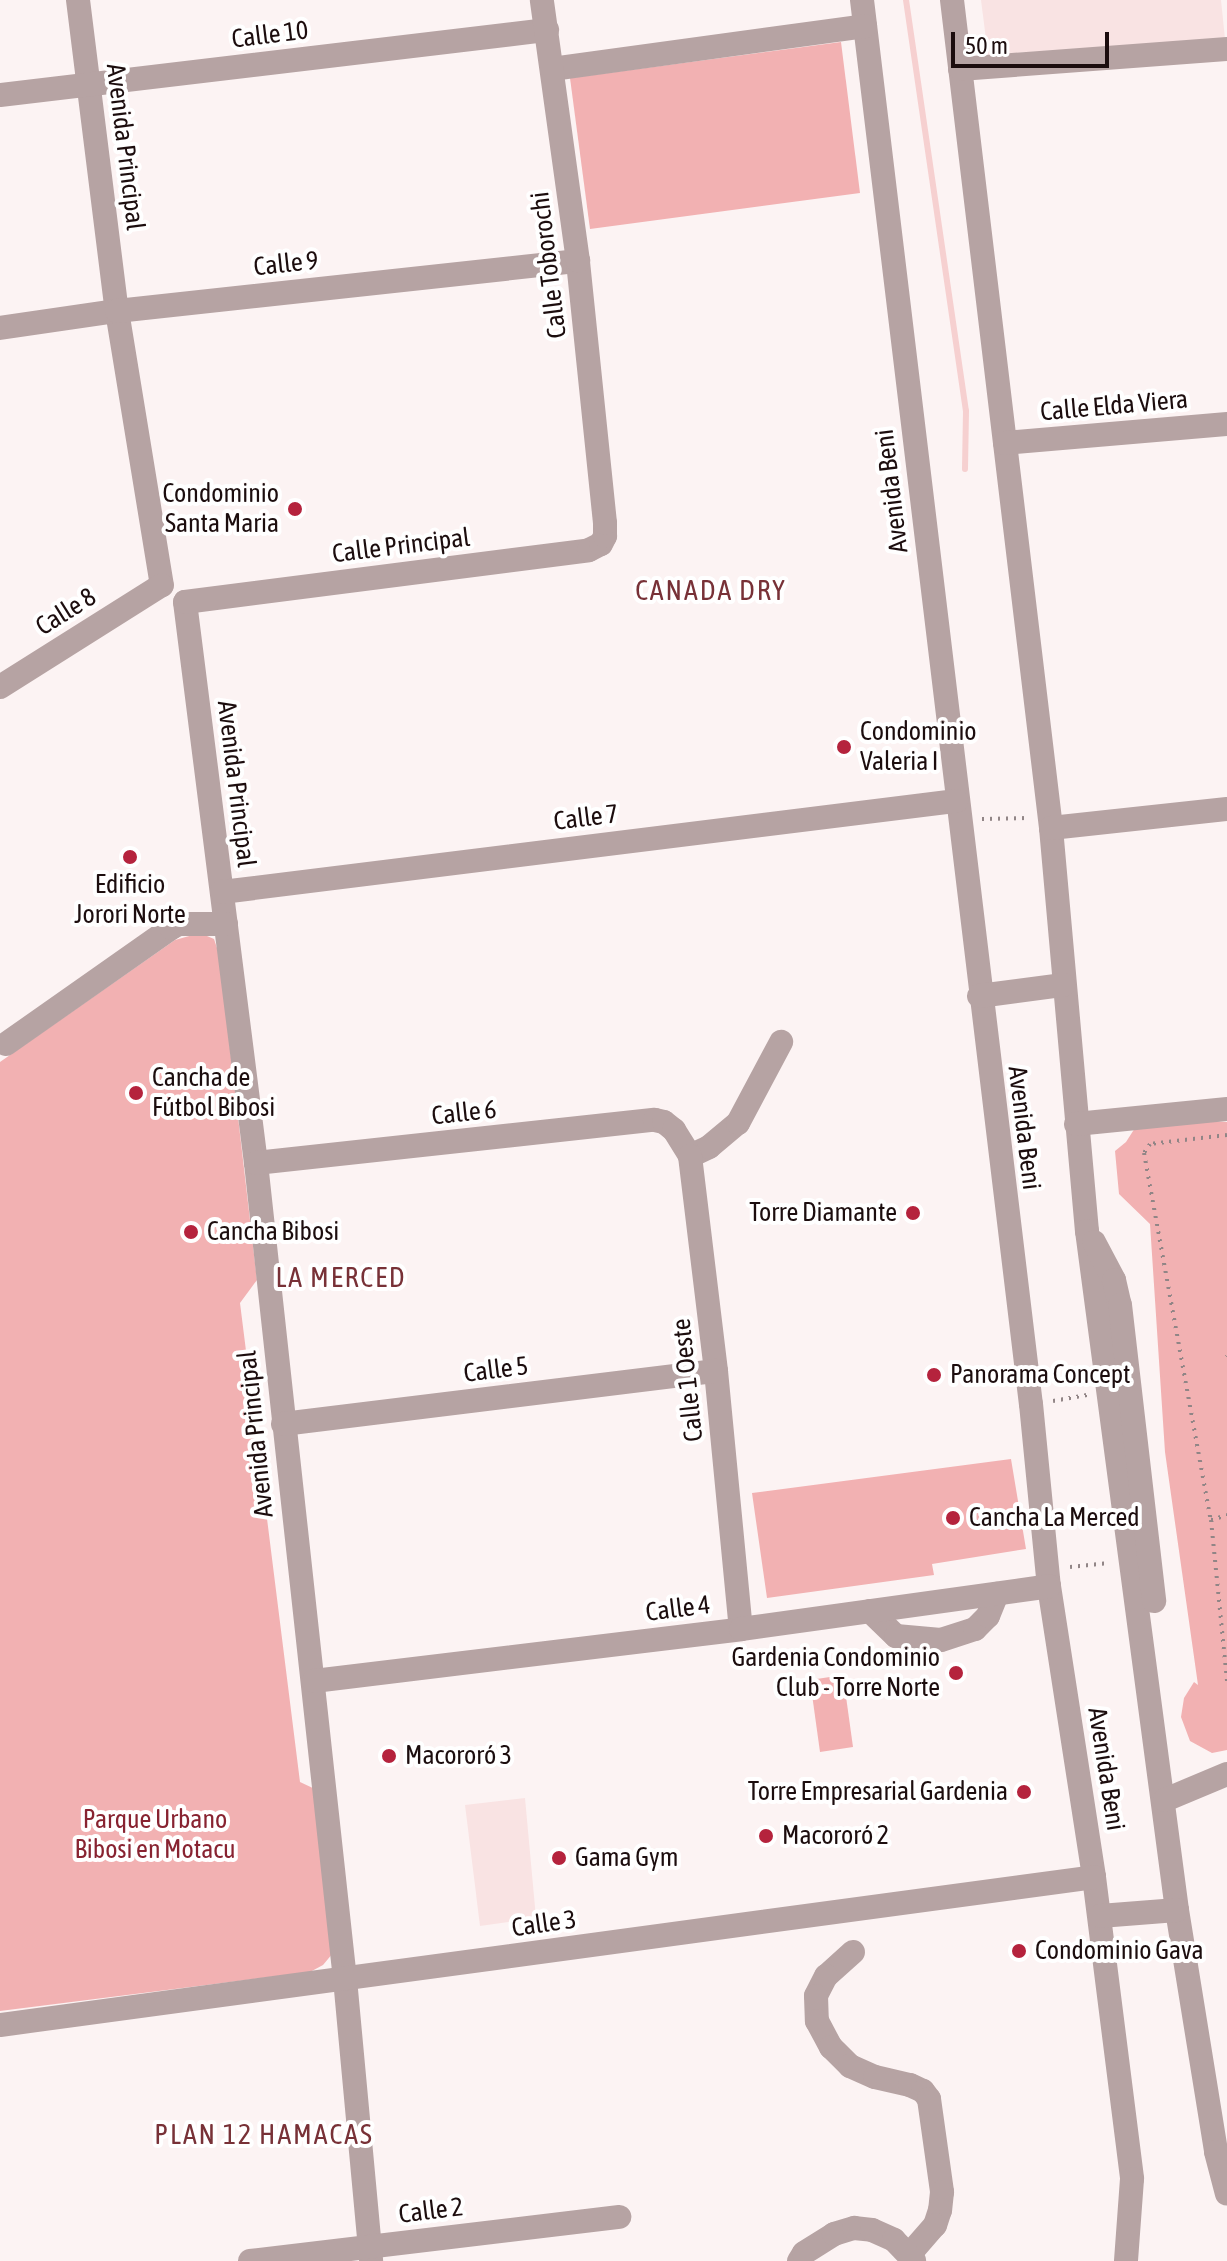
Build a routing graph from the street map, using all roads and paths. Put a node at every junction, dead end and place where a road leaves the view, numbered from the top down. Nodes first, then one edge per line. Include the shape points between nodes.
1 (78, 0) edge
2 (542, 0) edge
3 (862, 0) edge
4 (952, 0) edge
5 (865, 26) junction
6 (547, 30) junction
7 (1227, 49) edge
8 (552, 69) junction
9 (960, 69) junction
10 (88, 85) junction
11 (0, 95) edge
12 (578, 261) junction
13 (117, 311) junction
14 (0, 328) edge
15 (1227, 424) edge
16 (1005, 443) junction
17 (605, 523) joint
18 (162, 585) junction
19 (185, 602) junction
20 (0, 687) edge
21 (1227, 809) edge
22 (958, 810) junction
23 (1050, 823) junction
24 (222, 892) junction
25 (226, 924) junction
26 (1063, 985) junction
27 (979, 996) junction
28 (781, 1042) dead end
29 (6, 1044) dead end
30 (1227, 1109) edge
31 (1076, 1124) junction
32 (674, 1130) joint
33 (1227, 1135) edge
34 (690, 1156) junction
35 (256, 1163) junction
36 (716, 1371) junction
37 (1094, 1395) dead end
38 (1051, 1401) dead end
39 (283, 1424) junction
40 (1227, 1515) edge
41 (1211, 1520) junction
42 (1117, 1562) dead end
43 (1056, 1577) junction
44 (997, 1594) junction
45 (870, 1611) junction
46 (741, 1629) junction
47 (314, 1681) junction
48 (1227, 1681) edge
49 (1227, 1774) edge
50 (1165, 1800) junction
51 (1094, 1877) junction
52 (1177, 1910) junction
53 (1100, 1916) junction
54 (853, 1952) dead end
55 (345, 1979) junction
56 (0, 2025) edge
57 (1227, 2194) edge
58 (619, 2217) dead end
59 (370, 2254) edge
60 (912, 2257) edge
61 (250, 2261) edge
62 (799, 2261) edge
63 (1126, 2261) edge

1 - 10 street, Avenida Principal
2 - 6 street, Calle Toborochi
3 - 5 street, Avenida Beni
4 - 9 street, Avenida Beni
5 - 8 street
5 - 22 street, Avenida Beni
6 - 8 street, Calle Toborochi
6 - 10 street, Calle 10
7 - 9 street
8 - 12 street, Calle Toborochi
9 - 16 street, Avenida Beni
10 - 11 street, Calle 10
10 - 13 street, Avenida Principal
12 - 13 street, Calle 9
12 - 17 street, Calle Toborochi
13 - 14 street, Calle 9
13 - 18 street, Avenida Principal
15 - 16 street, Calle Elda Viera
16 - 23 street, Avenida Beni
17 - 19 street, Calle Principal via 601,544 589,550
18 - 19 street
18 - 20 street, Calle 8
19 - 24 street, Avenida Principal
21 - 23 street
22 - 23 path
22 - 24 street, Calle 7
22 - 27 street, Avenida Beni
23 - 26 street, Avenida Beni
24 - 25 street, Avenida Principal
25 - 29 street via 171,928
25 - 35 street, Avenida Principal
26 - 27 street
26 - 31 street, Avenida Beni
27 - 43 street, Avenida Beni
28 - 34 street via 738,1123
30 - 31 street
31 - 50 street, Avenida Beni
32 - 34 street, Calle 1 Oeste
32 - 35 street, Calle 6 via 655,1120
33 - 41 path via 1150,1144 1144,1153
34 - 36 street, Calle 1 Oeste
35 - 39 street, Avenida Principal
36 - 39 street, Calle 5
36 - 46 street, Calle 1 Oeste
37 - 38 path
39 - 47 street, Avenida Principal
40 - 41 path
41 - 48 path
42 - 43 path
43 - 44 street, Calle 4
43 - 51 street, Avenida Beni
44 - 45 street, Calle 4
44 - 45 street via 988,1616 975,1629 941,1640 896,1636
45 - 46 street, Calle 4
46 - 47 street, Calle 4
47 - 55 street, Avenida Principal
49 - 50 street
50 - 52 street, Avenida Beni
51 - 53 street, Avenida Beni
51 - 55 street, Calle 3
52 - 53 street
52 - 57 street, Avenida Beni
53 - 63 street, Avenida Beni via 1132,2179
54 - 60 street via 826,1976 816,1996 817,2021 831,2047 850,2066 910,2085 929,2099 942,2192 935,2225
55 - 56 street, Calle 3
55 - 59 street, Avenida Principal
58 - 59 street, Calle 2
59 - 61 street, Calle 2
60 - 62 street via 894,2240 854,2228 834,2234

